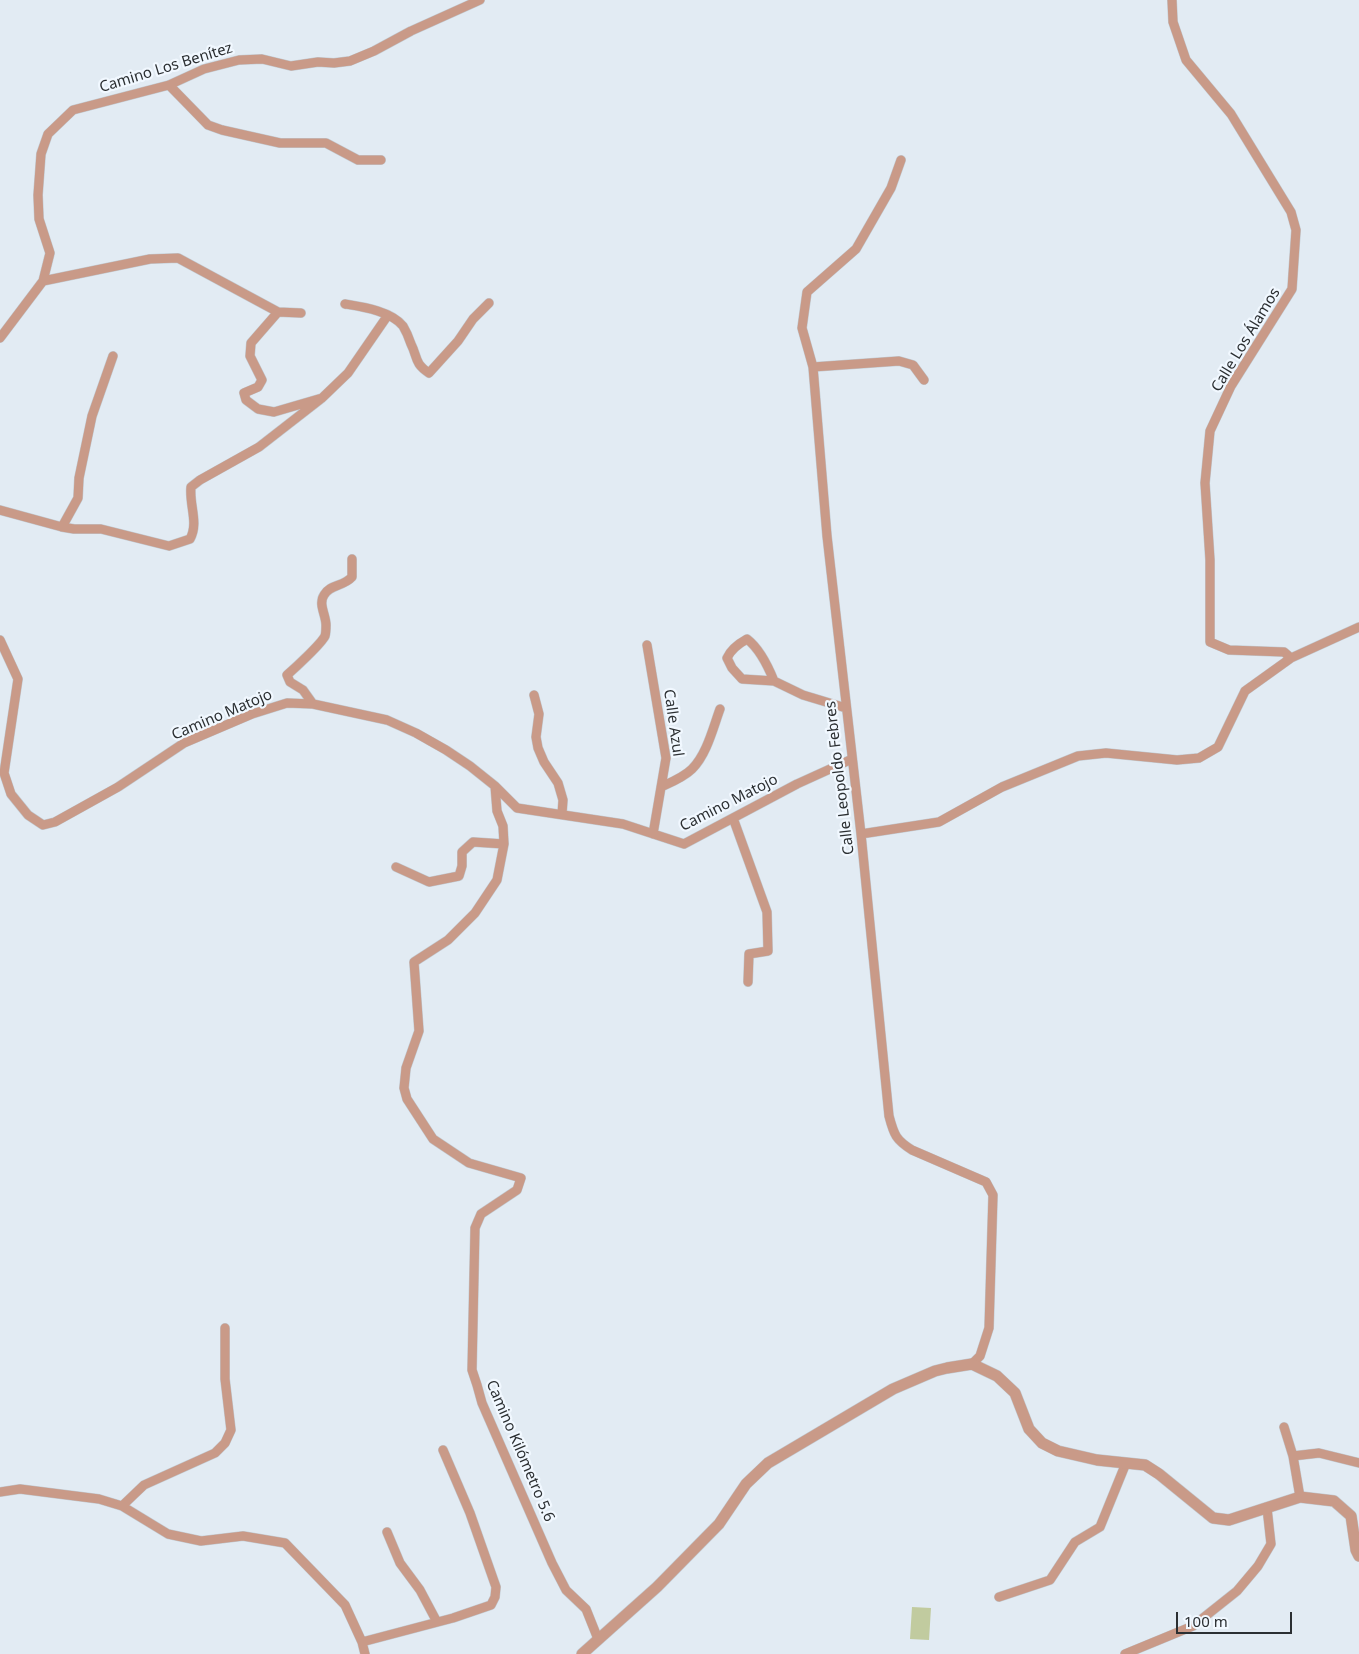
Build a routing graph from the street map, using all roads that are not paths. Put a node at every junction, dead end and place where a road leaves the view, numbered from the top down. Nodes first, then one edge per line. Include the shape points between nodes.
1 (480, 0) edge
2 (1172, 0) edge
3 (170, 85) junction
4 (381, 160) dead end
5 (901, 160) dead end
6 (43, 281) junction
7 (489, 303) dead end
8 (345, 304) dead end
9 (278, 312) junction
10 (302, 313) dead end
11 (388, 315) junction
12 (0, 338) edge
13 (113, 356) dead end
14 (813, 367) junction
15 (924, 380) dead end
16 (322, 398) junction
17 (0, 510) edge
18 (62, 527) junction
19 (352, 559) dead end
20 (1359, 627) edge
21 (0, 640) edge
22 (647, 645) dead end
23 (1291, 658) junction
24 (774, 681) junction
25 (534, 695) dead end
26 (313, 704) junction
27 (846, 708) junction
28 (720, 709) dead end
29 (852, 759) junction
30 (495, 786) junction
31 (661, 786) junction
32 (562, 814) junction
33 (733, 818) junction
34 (653, 834) junction
35 (861, 834) junction
36 (504, 844) junction
37 (396, 867) dead end
38 (748, 982) dead end
39 (225, 1328) dead end
40 (972, 1364) junction
41 (1284, 1427) dead end
42 (443, 1450) dead end
43 (1293, 1456) junction
44 (1126, 1463) junction
45 (1359, 1463) edge
46 (0, 1492) edge
47 (1300, 1497) junction
48 (122, 1506) junction
49 (1267, 1508) junction
50 (387, 1532) dead end
51 (1358, 1552) edge
52 (999, 1597) dead end
53 (437, 1622) junction
54 (598, 1638) junction
55 (362, 1642) junction
56 (365, 1654) edge
57 (582, 1654) edge
58 (1125, 1654) edge

1 - 3 street, Camino Los Benítez via 350,61 291,66 262,58 239,60 204,69
2 - 23 street, Calle Los Álamos via 1173,22 1186,60 1231,114 1291,212 1296,230 1292,289 1231,386 1210,431 1206,483 1210,642 1229,650 1284,652
3 - 4 street via 208,125 280,143 326,143 358,160
3 - 6 street, Camino Los Benítez via 73,110 48,134 41,154 38,195 38,218 50,253
5 - 14 street, Calle Leopoldo Febres via 891,188 856,248 807,292 802,328
6 - 9 street via 150,259 178,258
6 - 12 street, Camino Los Benítez
7 - 11 street via 429,372 419,366 402,326
8 - 11 street via 367,307
9 - 10 street
9 - 16 street via 251,343 250,356 262,380 258,387 244,393 246,400 258,409 274,412
11 - 16 street via 348,372
13 - 18 street via 92,416 78,498
14 - 15 street via 899,361 913,365
14 - 27 street, Calle Leopoldo Febres
16 - 18 street via 259,447 192,487 190,496 195,530 190,539 168,546 101,529
17 - 18 street
19 - 26 street via 352,577 327,590 322,597 325,636 287,675
20 - 23 street
21 - 26 street, Camino Matojo via 18,679 4,774 11,794 28,815 43,825 55,822 118,787 184,743 287,702
22 - 31 street, Calle Azul via 666,758
23 - 35 street via 1245,691 1218,747 1199,758 1177,760 1106,753 1078,756 1002,787 939,822
24 - 24 street via 769,667 747,639 730,652 727,658 742,679
24 - 27 street via 803,695
25 - 32 street via 540,714 536,737 538,748 558,783 563,800
26 - 30 street, Camino Matojo via 386,720 416,733 462,760
27 - 29 street, Calle Leopoldo Febres
28 - 31 street via 699,761 686,774
29 - 33 street, Camino Matojo
29 - 35 street, Calle Leopoldo Febres
30 - 32 street, Camino Matojo via 517,808
30 - 36 street, Camino Kilómetro 5.6
31 - 34 street, Calle Azul
32 - 34 street, Camino Matojo via 623,824
33 - 34 street, Camino Matojo via 684,844
33 - 38 street via 767,912 768,951 749,954
35 - 40 street, Calle Leopoldo Febres via 893,1133 912,1150 986,1182 993,1195 990,1328 980,1356
36 - 37 street via 473,842 462,852 459,876 439,881 429,882
36 - 54 street, Camino Kilómetro 5.6 via 496,880 475,913 448,940 414,962 418,1031 406,1068 404,1088 407,1099 433,1139 469,1163 520,1178 516,1190 481,1214 474,1228 472,1370 482,1403 552,1563 566,1590 586,1609
39 - 48 street via 225,1379 231,1430 226,1443 214,1453 144,1485
40 - 44 street via 997,1376 1015,1393 1029,1429 1042,1443 1058,1451
40 - 54 street via 935,1371 892,1390 768,1463 746,1484 705,1538 657,1587
41 - 43 street
42 - 53 street via 470,1512 496,1587 491,1605
43 - 45 street via 1320,1453
43 - 47 street
44 - 49 street via 1145,1465 1213,1518 1229,1520
44 - 52 street via 1100,1527 1075,1542 1050,1580
46 - 48 street via 20,1489 99,1499
47 - 49 street
47 - 51 street via 1334,1501 1351,1516
48 - 55 street via 168,1534 201,1541 243,1536 285,1543 345,1605
49 - 58 street via 1271,1544 1237,1591 1193,1626
50 - 53 street via 400,1563 420,1590
53 - 55 street
54 - 57 street
55 - 56 street

